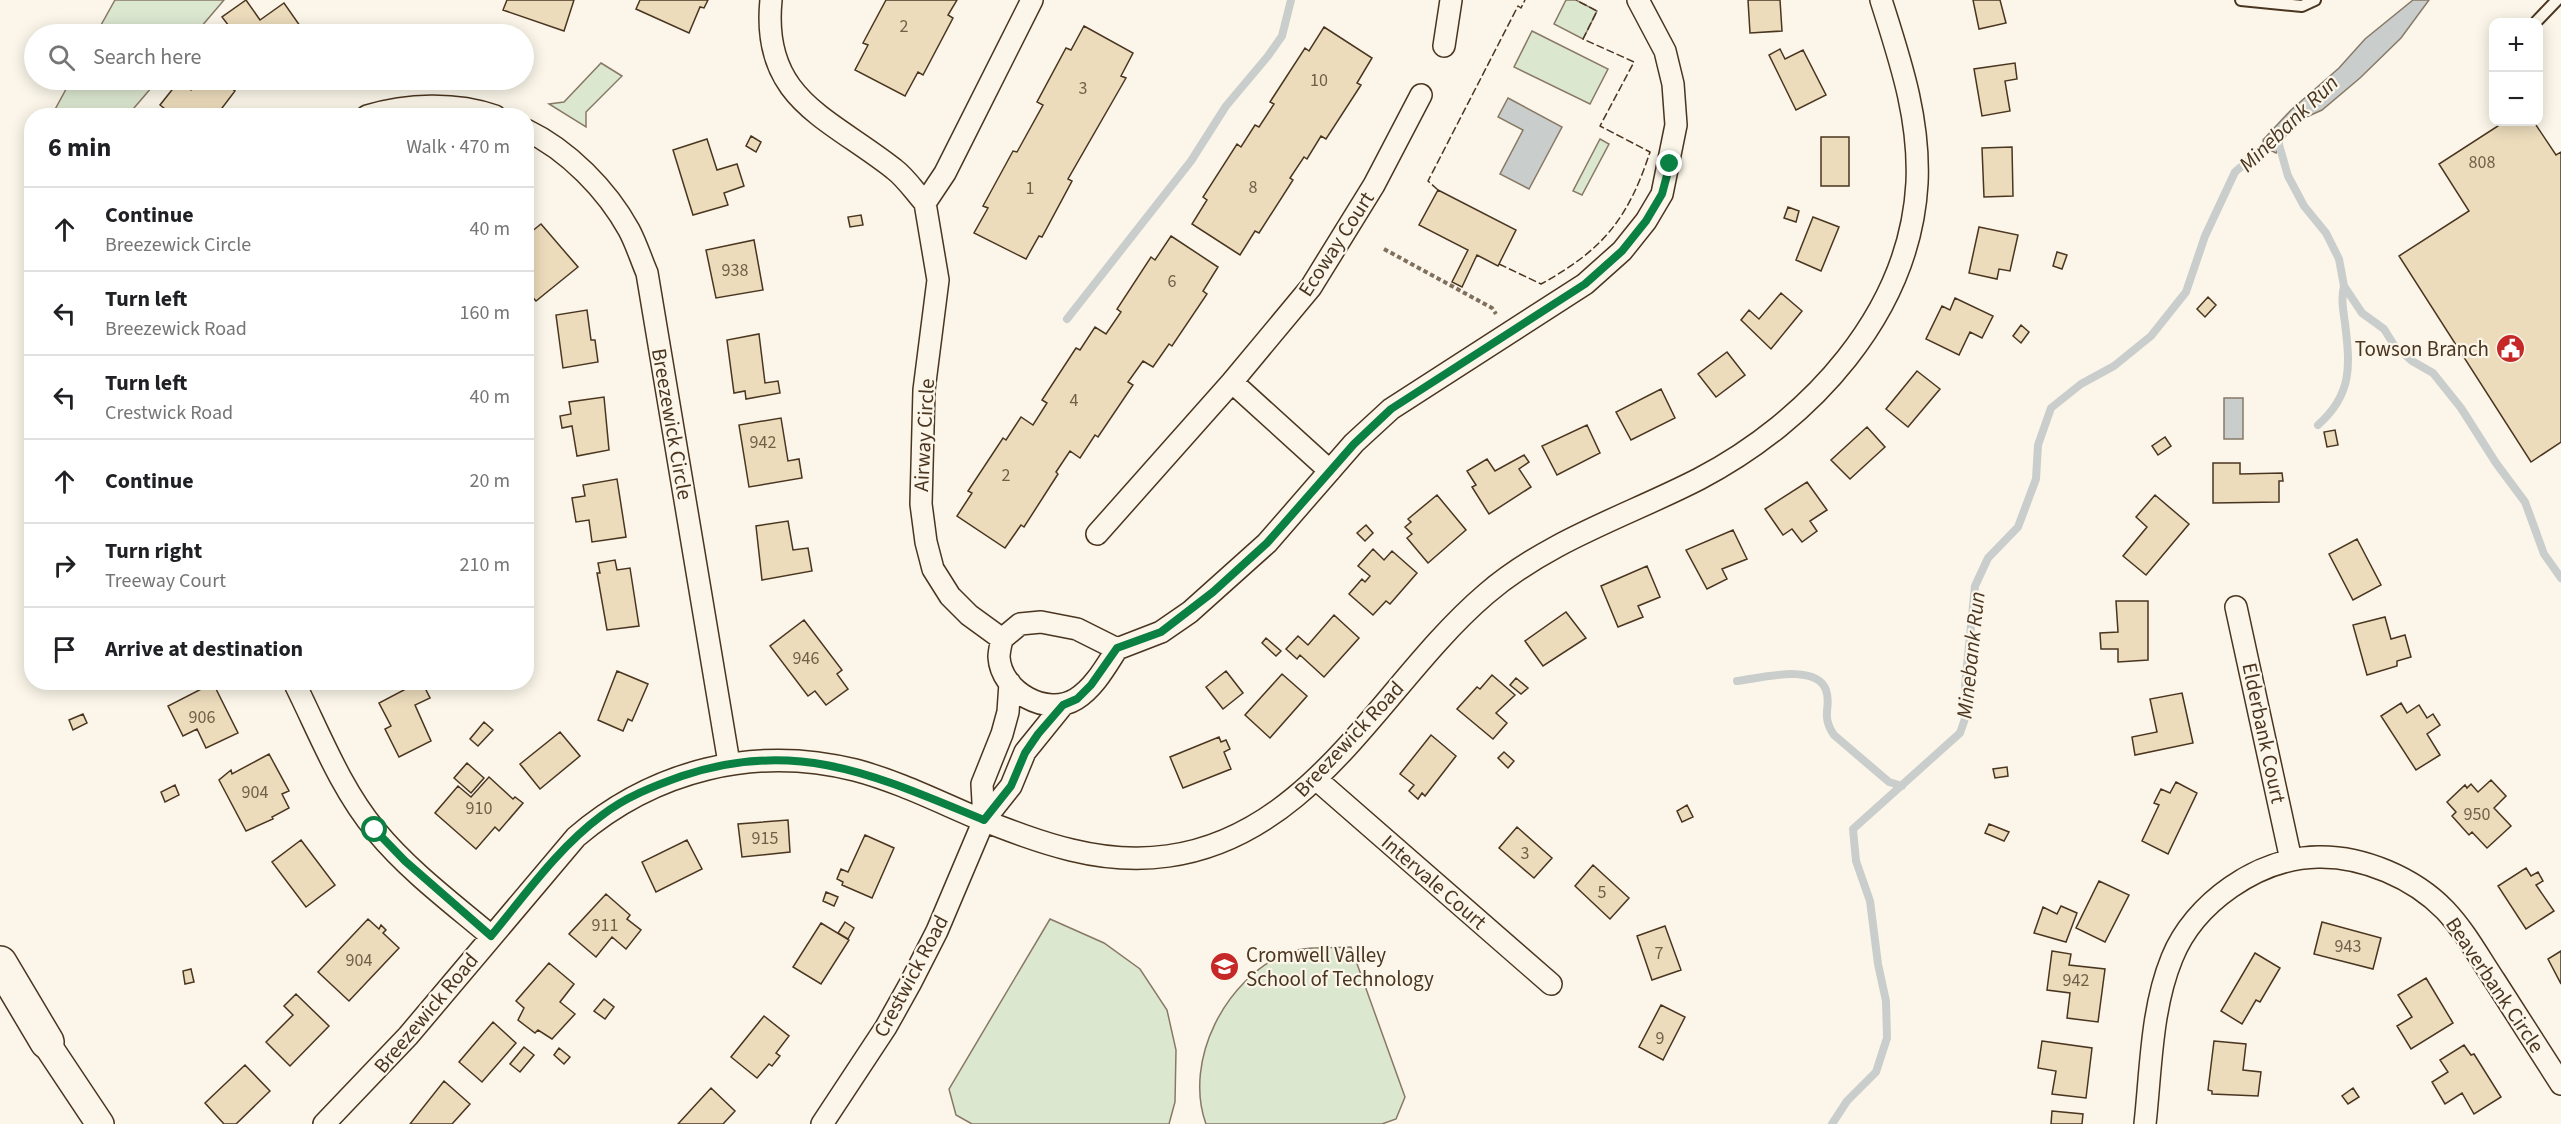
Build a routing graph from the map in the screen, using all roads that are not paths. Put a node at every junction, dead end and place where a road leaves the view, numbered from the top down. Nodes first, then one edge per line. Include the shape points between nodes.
1 (771, 0) edge
2 (1032, 0) edge
3 (1451, 0) edge
4 (1638, 0) edge
5 (1881, 0) edge
6 (2241, 0) edge
7 (2315, 0) edge
8 (2557, 0) edge
9 (2540, 18) edge
10 (1444, 46) dead end
11 (1421, 95) dead end
12 (394, 108) edge
13 (455, 108) edge
14 (534, 135) edge
15 (925, 203) junction
16 (1232, 382) junction
17 (1330, 471) junction
18 (1097, 534) dead end
19 (2236, 607) dead end
20 (1002, 639) junction
21 (1117, 648) junction
22 (1010, 683) junction
23 (298, 690) edge
24 (1063, 705) junction
25 (729, 763) junction
26 (1316, 779) junction
27 (984, 820) junction
28 (2291, 860) junction
29 (491, 936) junction
30 (0, 963) edge
31 (0, 977) edge
32 (1551, 984) dead end
33 (47, 1042) junction
34 (2561, 1084) edge
35 (100, 1124) edge
36 (324, 1124) edge
37 (822, 1124) edge
38 (2145, 1124) edge

1 - 15 street via 768,29 779,70 801,102 896,171
2 - 15 street via 945,174
3 - 10 street
4 - 17 street via 1665,51 1673,84 1676,125 1662,194 1646,221 1622,251 1585,284 1391,409
5 - 26 street, Breezewick Road via 1906,79 1917,181 1905,250 1874,318 1853,350 1799,411 1737,458 1548,550 1490,590 1444,634
6 - 7 lane via 2302,6
8 - 9 lane
11 - 16 street, Ecoway Court via 1344,237 1311,286
12 - 13 street
14 - 25 street, Breezewick Circle via 573,161 605,195 629,230 647,273
15 - 20 street, Airway Circle via 938,280 924,390 921,504 926,542 933,569 950,596
16 - 17 street
16 - 18 street, Ecoway Court
17 - 21 street via 1267,543 1198,606 1161,632
19 - 28 street, Elderbank Court
20 - 21 street via 1020,624 1041,622 1077,629
20 - 22 street via 999,658
21 - 24 street via 1091,685 1077,699
22 - 24 street via 1035,702
22 - 27 street, Crestwick Road via 1002,734 982,784
23 - 29 street via 349,792 375,830
24 - 27 street, Crestwick Road via 1025,753 1011,786
25 - 27 street, Breezewick Road via 800,760 857,771
25 - 29 street, Breezewick Road via 655,786 601,815 554,861
26 - 27 street, Breezewick Road via 1268,818 1204,847 1171,856 1134,859 1092,855 1057,848
26 - 32 street, Intervale Court
27 - 37 street, Crestwick Road via 910,984
28 - 34 street, Beaverbank Circle via 2318,857 2360,862 2404,880 2444,909 2472,945
28 - 38 street, Beaverbank Circle via 2230,888 2194,919 2181,939 2164,981
29 - 36 street, Breezewick Road via 373,1076
30 - 33 highway
31 - 33 street
33 - 35 street

